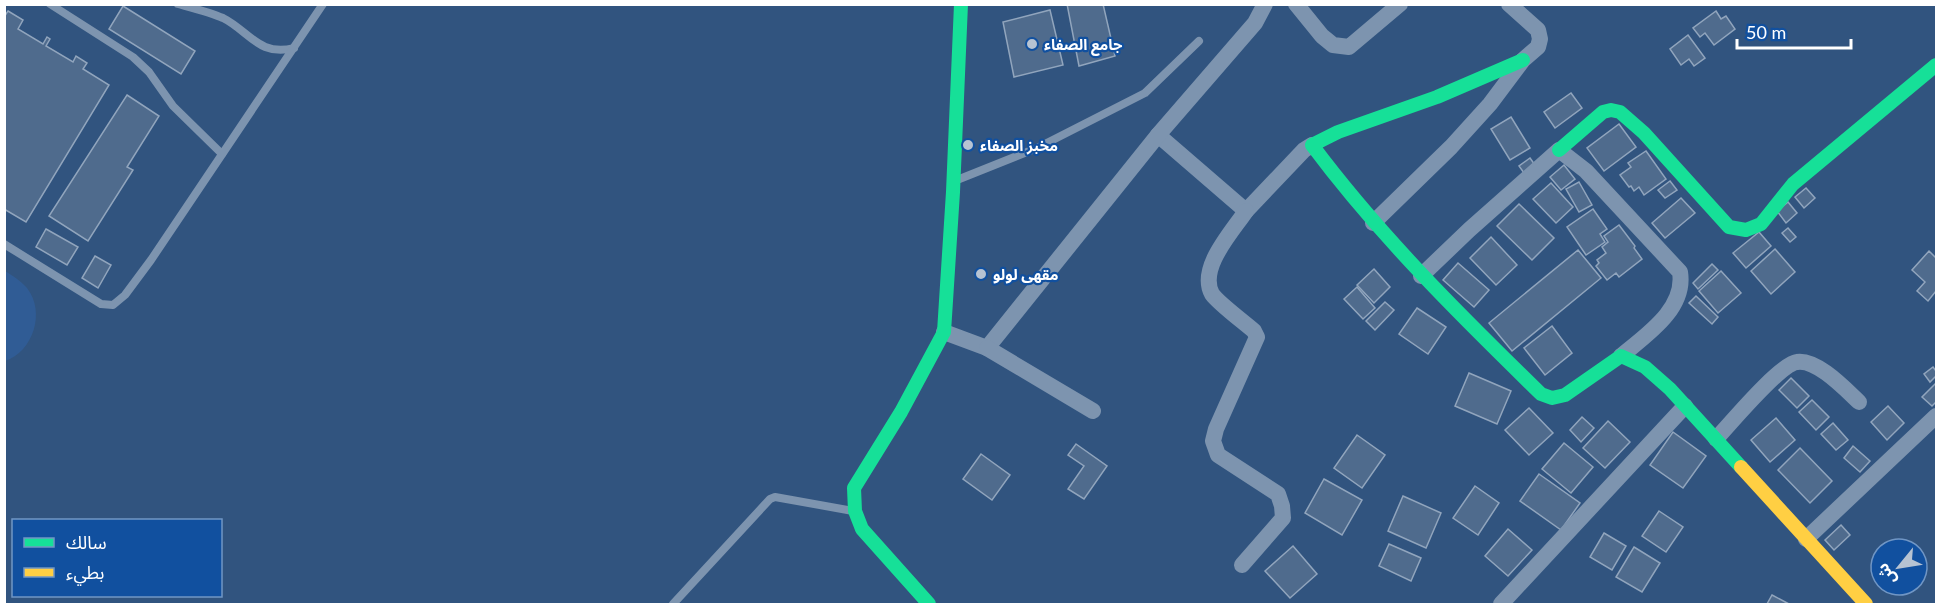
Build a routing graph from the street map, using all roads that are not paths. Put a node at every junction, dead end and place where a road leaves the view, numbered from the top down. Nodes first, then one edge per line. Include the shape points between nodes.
1 (50, 4) edge
2 (178, 4) edge
3 (323, 4) edge
4 (961, 4) edge
5 (1266, 4) edge
6 (1296, 4) edge
7 (1400, 4) edge
8 (1509, 4) edge
9 (1199, 40) dead end
10 (294, 48) junction
11 (1522, 60) junction
12 (1936, 65) edge
13 (1158, 135) junction
14 (1312, 145) junction
15 (1559, 150) junction
16 (222, 154) junction
17 (954, 181) junction
18 (1246, 212) junction
19 (1373, 223) junction
20 (4, 244) edge
21 (1421, 276) junction
22 (944, 332) junction
23 (987, 348) junction
24 (1621, 356) junction
25 (1859, 402) dead end
26 (1685, 406) junction
27 (1093, 411) dead end
28 (1936, 416) edge
29 (1716, 439) junction
30 (855, 511) junction
31 (1806, 539) junction
32 (1242, 566) dead end
33 (673, 604) edge
34 (929, 604) edge
35 (1501, 604) edge
36 (1866, 604) edge

1 - 16 lane via 133,57 173,106
2 - 10 lane via 225,19 268,48
3 - 10 lane
4 - 17 street
5 - 13 street via 1255,23
6 - 7 street via 1333,45 1349,47
8 - 11 street via 1538,30 1538,47
9 - 17 lane via 1145,93 1037,148
10 - 16 lane
11 - 14 street via 1487,77 1325,136
11 - 19 street via 1490,104 1451,147
12 - 15 street via 1793,184 1761,224 1746,231 1729,227 1620,112 1603,112
13 - 18 street
13 - 23 street
14 - 18 street
14 - 19 street
15 - 21 street
15 - 24 street via 1586,171 1680,272 1679,294 1667,314
16 - 20 lane via 125,295 113,305 101,304
17 - 22 street
18 - 32 street via 1212,263 1208,278 1213,294 1257,337 1213,441 1218,455 1278,494 1283,518
19 - 21 street
21 - 24 street via 1541,394 1552,398 1565,395
22 - 23 street
22 - 30 street via 854,488
23 - 27 street
24 - 26 street via 1645,368
25 - 29 street via 1834,378 1807,363 1797,362 1782,370
26 - 29 street
26 - 35 street
28 - 31 street
29 - 31 street
30 - 33 lane via 775,497
30 - 34 street via 862,529
31 - 36 street

